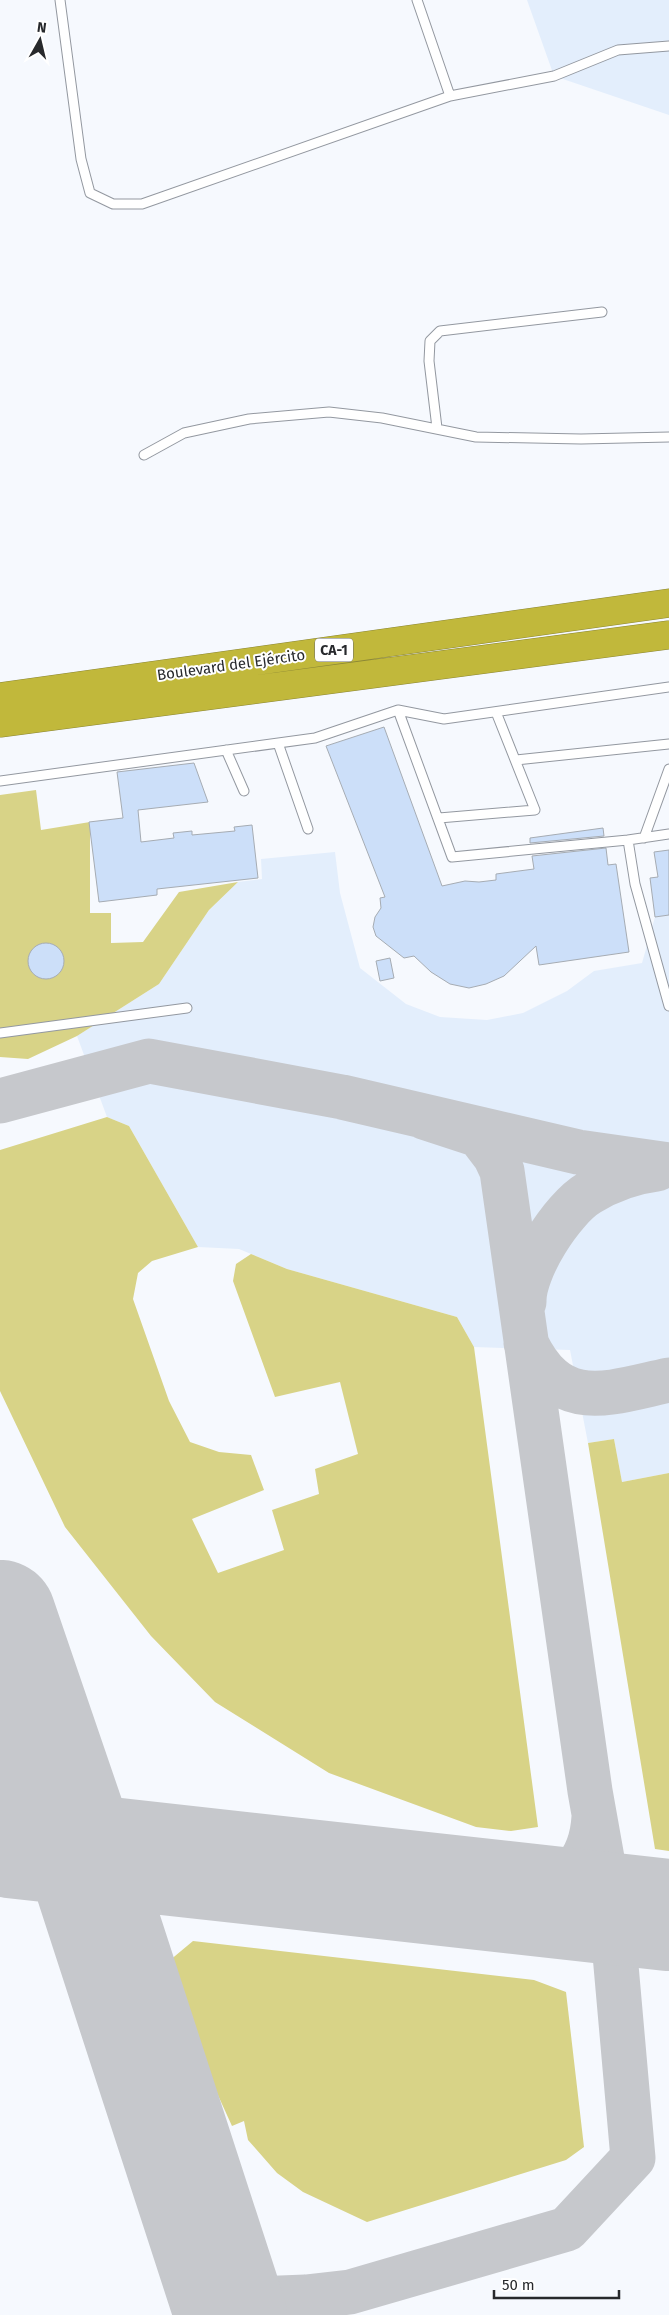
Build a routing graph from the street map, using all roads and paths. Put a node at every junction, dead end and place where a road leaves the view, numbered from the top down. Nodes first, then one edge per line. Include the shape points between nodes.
1 (60, 0) edge
2 (417, 0) edge
3 (669, 46) edge
4 (450, 96) junction
5 (602, 312) dead end
6 (437, 428) junction
7 (669, 437) edge
8 (144, 454) dead end
9 (669, 603) edge
10 (669, 635) edge
11 (669, 687) edge
12 (0, 697) edge
13 (398, 710) junction
14 (496, 712) junction
15 (0, 723) edge
16 (278, 744) junction
17 (669, 744) edge
18 (226, 750) junction
19 (516, 760) junction
20 (669, 769) edge
21 (0, 781) edge
22 (244, 791) dead end
23 (665, 791) edge
24 (440, 818) junction
25 (308, 829) dead end
26 (669, 834) edge
27 (644, 838) junction
28 (628, 840) junction
29 (669, 1006) edge
30 (187, 1008) dead end
31 (0, 1033) edge

1 - 4 lane via 81,160 90,193 113,204 142,204
2 - 4 lane
3 - 4 lane via 618,50 554,76
5 - 6 lane via 440,331 430,342 429,360
6 - 7 lane via 476,437
6 - 8 lane via 329,412 250,419 184,434
9 - 12 highway, Boulevard del Ejército / CA-1
10 - 15 highway, Boulevard del Ejército / CA-1
11 - 14 lane
13 - 14 lane via 444,719
13 - 16 lane via 315,738
13 - 24 lane
14 - 19 lane
16 - 18 lane
16 - 25 lane
17 - 19 lane
18 - 21 lane
18 - 22 lane
19 - 24 lane via 534,810
20 - 23 lane
23 - 27 lane
24 - 28 lane via 452,857
26 - 27 lane
27 - 28 lane
28 - 29 lane via 635,884
30 - 31 lane

